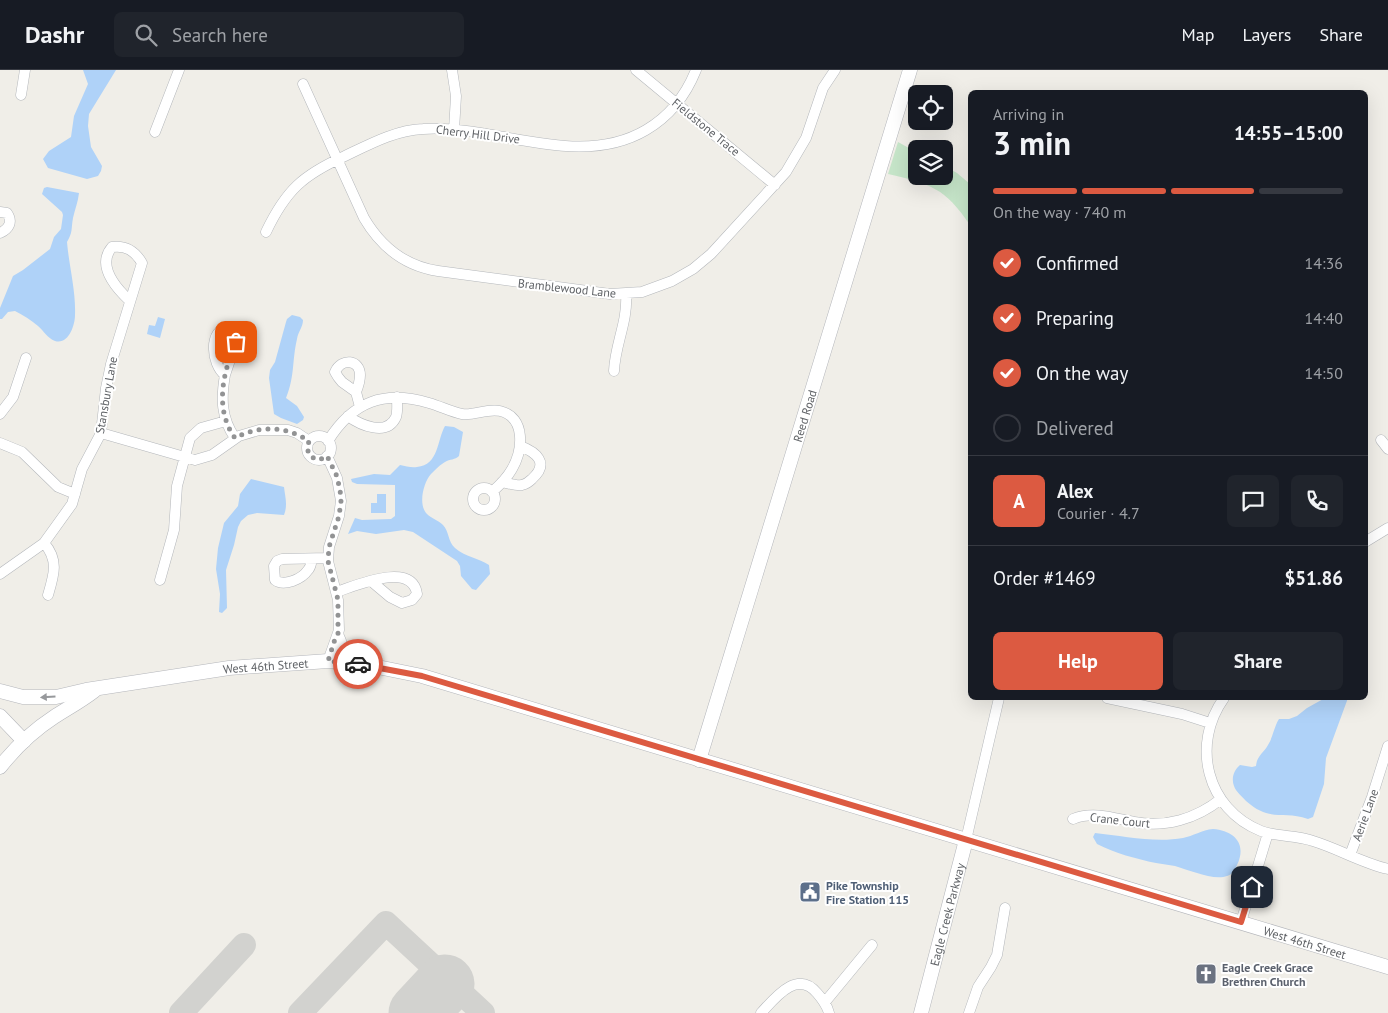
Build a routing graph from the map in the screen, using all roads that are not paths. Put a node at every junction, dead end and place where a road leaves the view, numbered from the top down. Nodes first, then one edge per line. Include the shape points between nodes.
1 (25, 70) edge
2 (179, 70) edge
3 (452, 70) edge
4 (636, 70) edge
5 (696, 70) edge
6 (835, 70) edge
7 (910, 70) edge
8 (303, 84) dead end
9 (20, 95) dead end
10 (677, 104) junction
11 (454, 130) junction
12 (155, 132) dead end
13 (337, 159) junction
14 (775, 185) junction
15 (0, 212) edge
16 (266, 232) dead end
17 (0, 233) edge
18 (626, 294) junction
19 (130, 302) junction
20 (26, 358) dead end
21 (614, 371) dead end
22 (225, 375) dead end
23 (356, 392) dead end
24 (397, 398) junction
25 (360, 407) junction
26 (0, 414) edge
27 (348, 416) junction
28 (226, 421) junction
29 (101, 433) junction
30 (235, 438) junction
31 (1381, 440) dead end
32 (309, 441) junction
33 (328, 441) junction
34 (0, 443) edge
35 (520, 446) junction
36 (1388, 449) edge
37 (327, 456) junction
38 (184, 458) junction
39 (502, 482) junction
40 (492, 492) dead end
41 (75, 494) junction
42 (1388, 528) edge
43 (1368, 540) edge
44 (44, 543) junction
45 (328, 558) junction
46 (312, 559) junction
47 (0, 574) edge
48 (160, 580) dead end
49 (371, 581) dead end
50 (336, 592) junction
51 (48, 594) dead end
52 (335, 662) junction
53 (96, 689) junction
54 (0, 691) edge
55 (999, 700) edge
56 (1116, 700) edge
57 (1223, 700) edge
58 (0, 716) edge
59 (1210, 723) junction
60 (24, 741) junction
61 (1388, 746) edge
62 (699, 760) junction
63 (0, 767) edge
64 (1221, 799) junction
65 (1073, 819) dead end
66 (1268, 833) junction
67 (966, 840) junction
68 (1350, 855) junction
69 (1388, 869) edge
70 (1005, 908) dead end
71 (1241, 922) junction
72 (872, 945) dead end
73 (1388, 967) edge
74 (825, 1002) junction
75 (761, 1013) edge
76 (829, 1013) edge
77 (921, 1013) edge
78 (969, 1013) edge

1 - 9 street
2 - 12 street
3 - 11 street via 456,96
4 - 10 street, Fieldstone Trace
5 - 10 street, Cherry Hill Drive
6 - 14 street, Bramblewood Lane via 823,88 801,149
7 - 62 street, Reed Road
8 - 13 street, Bramblewood Lane
10 - 11 street, Cherry Hill Drive via 637,136 593,147
10 - 14 street, Fieldstone Trace
11 - 13 street, Cherry Hill Drive via 425,128 401,133
13 - 16 street, Cherry Hill Drive via 296,185 276,210
13 - 18 street, Bramblewood Lane via 372,232 391,252 408,262 438,271
14 - 18 street, Bramblewood Lane via 711,254 692,269 665,284
15 - 17 street via 7,213 10,222 8,228
18 - 21 street via 625,318
19 - 19 street, Stansbury Lane via 119,291 106,267 106,257 112,247 127,248 142,263
19 - 29 street, Stansbury Lane via 108,376
20 - 26 street via 13,397
22 - 28 street via 222,409
23 - 25 street
24 - 25 street
24 - 27 street via 396,416 385,428 368,426
24 - 35 street via 413,399 460,414 492,410 504,412 516,422
25 - 27 street
27 - 33 street
28 - 30 street
28 - 38 street via 198,430 190,438
29 - 38 street
29 - 41 street, Stansbury Lane via 83,466
30 - 32 street via 259,430 279,429
30 - 38 street via 212,455 195,460
31 - 36 street
32 - 33 street via 319,436
32 - 37 street via 307,449 311,457 319,460
33 - 37 street via 330,449
34 - 41 street via 22,452 58,487
35 - 39 street via 514,465
35 - 39 street via 536,453 540,464 538,472 527,484
37 - 45 street via 336,474 341,501
38 - 48 street via 176,486 174,530
39 - 40 street
41 - 44 street, Stansbury Lane via 68,512
42 - 43 street
44 - 47 street, Stansbury Lane
44 - 51 street via 55,565
45 - 46 street
45 - 50 street
46 - 46 street via 308,571 292,581 278,582 274,575 278,560
49 - 50 street
50 - 52 street via 341,640
52 - 53 street, West 46th Street via 230,668
52 - 62 street, West 46th Street via 422,676
53 -> 54 street via 56,697 15,696
53 - 60 street, West 46th Street
55 - 67 street, Eagle Creek Parkway
56 - 59 street
57 - 59 street
58 - 60 street
59 - 64 street via 1207,762 1210,778
60 - 63 street, West 46th Street
61 - 68 street, Aerie Lane
62 - 67 street, West 46th Street
64 - 65 street, Crane Court via 1190,818 1162,824 1100,815
64 - 66 street via 1242,820
66 - 68 street via 1312,840
66 - 71 street
67 - 71 street, West 46th Street
67 - 77 street, Eagle Creek Parkway
68 - 69 street
70 - 78 street via 997,955 978,987
71 - 73 street, West 46th Street
72 - 74 street
74 - 75 street via 811,987 794,985 784,990
74 - 76 street

